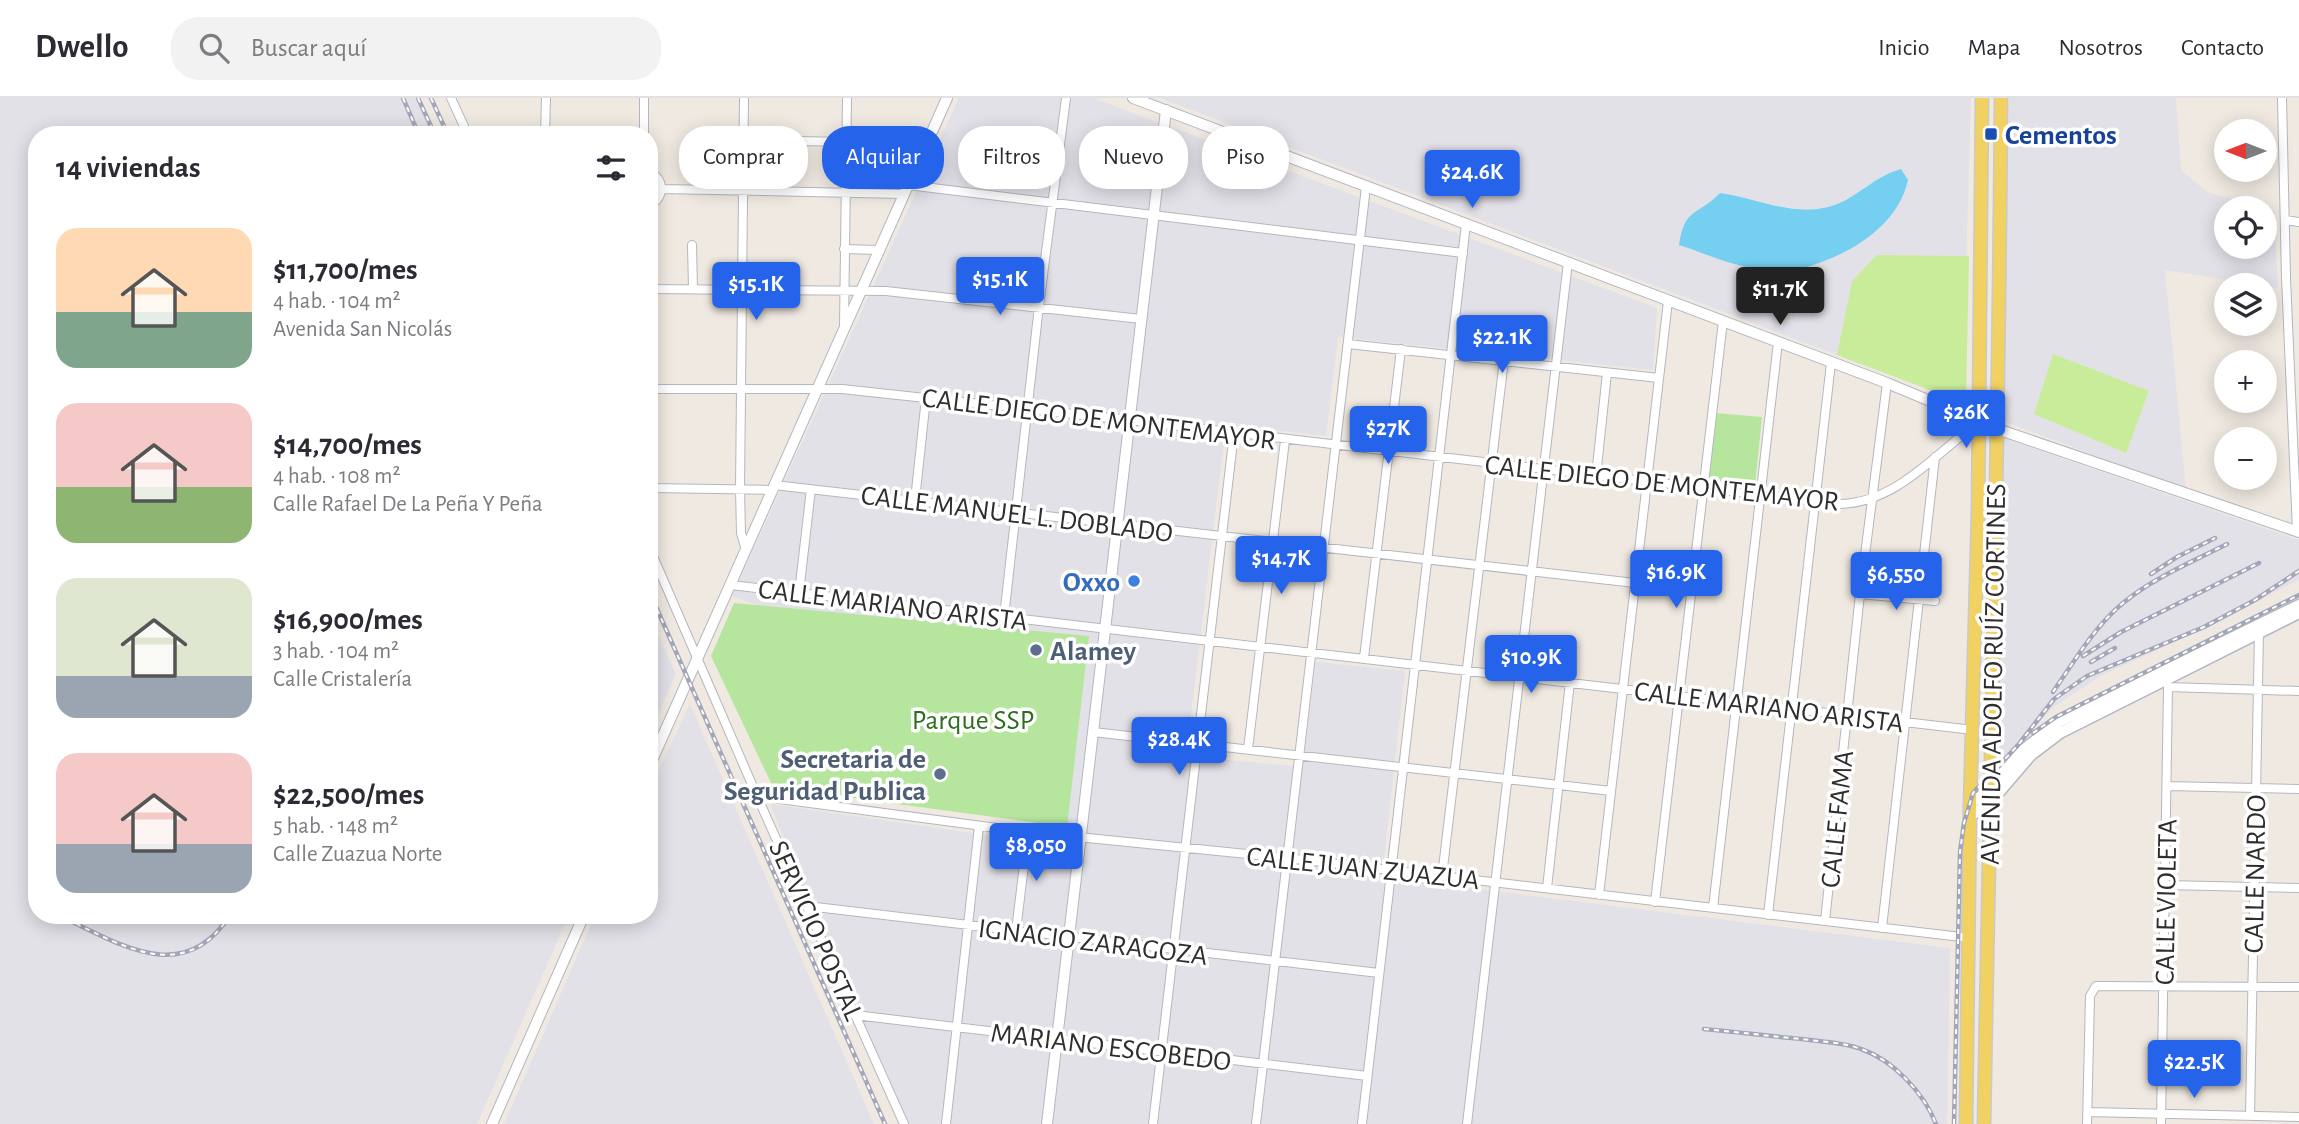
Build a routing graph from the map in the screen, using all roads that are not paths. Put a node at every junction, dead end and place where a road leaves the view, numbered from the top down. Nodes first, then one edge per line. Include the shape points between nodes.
1 (451, 98) edge
2 (546, 98) edge
3 (644, 98) edge
4 (744, 98) edge
5 (847, 98) edge
6 (947, 98) edge
7 (1066, 98) edge
8 (1133, 98) edge
9 (1982, 98) edge
10 (2001, 98) edge
11 (2282, 98) edge
12 (1166, 110) junction
13 (464, 126) edge
14 (545, 126) edge
15 (644, 126) edge
16 (744, 126) edge
17 (846, 126) edge
18 (658, 178) edge
19 (1366, 187) junction
20 (662, 188) junction
21 (679, 188) edge
22 (742, 189) joint
23 (906, 190) junction
24 (845, 191) junction
25 (658, 200) edge
26 (1052, 202) junction
27 (1153, 216) junction
28 (2285, 220) junction
29 (2299, 222) edge
30 (1466, 224) junction
31 (1360, 241) junction
32 (692, 245) dead end
33 (844, 249) junction
34 (879, 250) junction
35 (1463, 253) junction
36 (1568, 262) junction
37 (658, 289) edge
38 (693, 289) junction
39 (743, 291) junction
40 (843, 291) junction
41 (860, 292) junction
42 (1668, 301) junction
43 (1039, 306) junction
44 (1141, 319) junction
45 (1723, 321) junction
46 (844, 330) junction
47 (1778, 342) junction
48 (1348, 344) junction
49 (1401, 349) junction
50 (1451, 354) junction
51 (1504, 360) junction
52 (1831, 362) junction
53 (1556, 367) junction
54 (1607, 373) junction
55 (1659, 379) junction
56 (1887, 383) junction
57 (658, 389) edge
58 (818, 389) junction
59 (741, 390) junction
60 (926, 398) junction
61 (1028, 409) junction
62 (1128, 420) junction
63 (1980, 421) junction
64 (1997, 429) junction
65 (1234, 433) junction
66 (1285, 440) junction
67 (1337, 446) junction
68 (1388, 451) junction
69 (1440, 457) junction
70 (1935, 457) junction
71 (1492, 463) junction
72 (1542, 470) junction
73 (1596, 476) junction
74 (1647, 482) junction
75 (658, 488) edge
76 (773, 488) junction
77 (740, 489) junction
78 (811, 489) junction
79 (1705, 489) junction
80 (1759, 495) junction
81 (1873, 499) junction
82 (915, 500) junction
83 (1816, 503) junction
84 (1016, 513) junction
85 (1116, 524) junction
86 (2298, 531) edge
87 (1221, 536) junction
88 (1273, 542) junction
89 (1325, 548) junction
90 (746, 550) junction
91 (1376, 554) junction
92 (1428, 560) junction
93 (1481, 566) junction
94 (658, 568) edge
95 (1531, 571) junction
96 (1635, 583) junction
97 (731, 584) junction
98 (799, 593) junction
99 (1860, 594) junction
100 (1919, 599) junction
101 (1935, 601) dead end
102 (2299, 605) edge
103 (2299, 613) edge
104 (1004, 617) junction
105 (1104, 628) junction
106 (2259, 632) junction
107 (1208, 640) junction
108 (1260, 646) junction
109 (1312, 652) junction
110 (1364, 658) junction
111 (697, 659) junction
112 (1415, 664) junction
113 (1467, 670) junction
114 (1518, 676) junction
115 (1570, 682) junction
116 (2167, 684) junction
117 (1623, 689) junction
118 (2258, 690) junction
119 (2299, 691) edge
120 (1974, 692) junction
121 (1992, 694) junction
122 (1681, 695) junction
123 (1737, 702) junction
124 (1793, 708) junction
125 (1847, 714) junction
126 (1904, 721) junction
127 (1973, 730) junction
128 (1093, 732) junction
129 (1197, 744) junction
130 (658, 747) edge
131 (1248, 749) junction
132 (1300, 755) junction
133 (1404, 768) junction
134 (1455, 773) junction
135 (1507, 779) junction
136 (1559, 786) junction
137 (2167, 786) junction
138 (2256, 787) junction
139 (1989, 789) junction
140 (2299, 789) edge
141 (1611, 791) junction
142 (757, 796) junction
143 (1989, 804) junction
144 (1970, 810) junction
145 (979, 825) junction
146 (1028, 832) junction
147 (1080, 838) junction
148 (1186, 848) junction
149 (1287, 858) junction
150 (1391, 870) junction
151 (1988, 873) junction
152 (1969, 875) junction
153 (1442, 876) junction
154 (1496, 882) junction
155 (2166, 885) junction
156 (2254, 887) junction
157 (1547, 888) junction
158 (2299, 888) edge
159 (1599, 895) junction
160 (1655, 901) junction
161 (807, 906) junction
162 (1713, 908) junction
163 (1768, 915) junction
164 (1825, 921) junction
165 (580, 924) edge
166 (968, 927) junction
167 (1882, 928) junction
168 (1016, 932) junction
169 (1069, 937) junction
170 (1970, 938) junction
171 (1174, 951) junction
172 (1275, 961) junction
173 (1379, 973) junction
174 (2164, 985) junction
175 (2252, 986) junction
176 (2299, 987) edge
177 (855, 1015) junction
178 (958, 1028) junction
179 (1057, 1041) junction
180 (1161, 1053) junction
181 (1263, 1064) junction
182 (1367, 1076) junction
183 (2088, 1112) junction
184 (2162, 1114) junction
185 (2250, 1116) junction
186 (2299, 1117) edge
187 (492, 1124) edge
188 (904, 1124) edge
189 (946, 1124) edge
190 (1047, 1124) edge
191 (1153, 1124) edge
192 (1256, 1124) edge
193 (1362, 1124) edge
194 (1467, 1124) edge
195 (1966, 1124) edge
196 (1984, 1124) edge
197 (2087, 1124) edge
198 (2161, 1124) edge

1 - 13 street
2 - 14 street
3 - 15 street
4 - 16 street
5 - 17 street
6 - 23 street
7 - 26 street
8 - 12 street
9 - 63 main road, AVENIDA ADOLFO RUÍZ CORTINES
10 - 64 main road, AVENIDA ADOLFO RUÍZ CORTINES
11 - 28 street
12 - 19 street
12 - 27 street
18 - 20 street
19 - 30 street
19 - 31 street
20 - 21 street
20 - 25 street
22 - 24 street
22 - 39 street
23 - 24 street
23 - 26 street
23 - 34 street
24 - 33 street
26 - 27 street
26 - 43 street
27 - 31 street
27 - 44 street
28 - 29 street
28 - 86 street
30 - 35 street
30 - 36 street
31 - 35 street
31 - 48 street
32 - 38 street
33 - 34 street
33 - 40 street
34 - 41 street
35 - 50 street
36 - 42 street
36 - 53 street
37 - 38 street
38 - 39 street
39 - 40 street
39 - 59 street
40 - 41 street
40 - 46 street
41 - 43 street
41 - 46 street
42 - 45 street
42 - 55 street
43 - 44 street
43 - 61 street
44 - 62 street
45 - 47 street
45 - 79 street
46 - 58 street
47 - 52 street
47 - 80 street
48 - 49 street
48 - 67 street
49 - 50 street
49 - 68 street
50 - 51 street
50 - 69 street
51 - 53 street
51 - 71 street
52 - 56 street
52 - 83 street
53 - 54 street
53 - 72 street
54 - 55 street
54 - 73 street
55 - 74 street
56 - 63 street
56 - 81 street, CALLE FAMA
57 - 59 street, CALLE DIEGO DE MONTEMAYOR
58 - 59 street, CALLE DIEGO DE MONTEMAYOR
58 - 60 street, CALLE DIEGO DE MONTEMAYOR
58 - 76 street
59 - 77 street
60 - 61 street, CALLE DIEGO DE MONTEMAYOR
60 - 82 street
61 - 62 street, CALLE DIEGO DE MONTEMAYOR
61 - 84 street
62 - 65 street, CALLE DIEGO DE MONTEMAYOR
62 - 85 street
63 - 64 street
63 - 70 street, CALLE DIEGO DE MONTEMAYOR
63 - 120 main road, AVENIDA ADOLFO RUÍZ CORTINES
64 - 86 street
64 - 121 main road, AVENIDA ADOLFO RUÍZ CORTINES
65 - 66 street, CALLE DIEGO DE MONTEMAYOR
65 - 87 street
66 - 67 street, CALLE DIEGO DE MONTEMAYOR
66 - 88 street
67 - 68 street, CALLE DIEGO DE MONTEMAYOR
67 - 89 street
68 - 69 street, CALLE DIEGO DE MONTEMAYOR
68 - 91 street
69 - 71 street, CALLE DIEGO DE MONTEMAYOR
69 - 92 street
70 - 81 street, CALLE DIEGO DE MONTEMAYOR
70 - 100 street
71 - 72 street, CALLE DIEGO DE MONTEMAYOR
71 - 93 street
72 - 73 street, CALLE DIEGO DE MONTEMAYOR
72 - 95 street
73 - 74 street, CALLE DIEGO DE MONTEMAYOR
74 - 79 street, CALLE DIEGO DE MONTEMAYOR
74 - 96 street
75 - 77 street, CALLE MANUEL L. DOBLADO
76 - 77 street, CALLE MANUEL L. DOBLADO
76 - 78 street, CALLE MANUEL L. DOBLADO
76 - 90 street
77 - 90 street
78 - 82 street, CALLE MANUEL L. DOBLADO
78 - 98 street
79 - 80 street, CALLE DIEGO DE MONTEMAYOR
79 - 122 street
80 - 83 street, CALLE DIEGO DE MONTEMAYOR
80 - 123 street
81 - 83 street, CALLE DIEGO DE MONTEMAYOR
81 - 99 street, CALLE FAMA
82 - 84 street, CALLE MANUEL L. DOBLADO
83 - 124 street
84 - 85 street, CALLE MANUEL L. DOBLADO
84 - 104 street
85 - 87 street, CALLE MANUEL L. DOBLADO
85 - 105 street
87 - 88 street, CALLE MANUEL L. DOBLADO
87 - 107 street
88 - 89 street, CALLE MANUEL L. DOBLADO
88 - 108 street
89 - 91 street, CALLE MANUEL L. DOBLADO
89 - 109 street
90 - 97 street
91 - 92 street, CALLE MANUEL L. DOBLADO
91 - 110 street
92 - 93 street, CALLE MANUEL L. DOBLADO
92 - 112 street
93 - 95 street, CALLE MANUEL L. DOBLADO
93 - 113 street
94 - 111 street, SERVICIO POSTAL
95 - 96 street, CALLE MANUEL L. DOBLADO
95 - 114 street
96 - 117 street
97 - 98 street, CALLE MARIANO ARISTA
97 - 111 street
98 - 104 street, CALLE MARIANO ARISTA
99 - 100 street
99 - 125 street, CALLE FAMA
100 - 101 street
100 - 126 street
102 - 139 main road via 2059,722 2023,750
103 - 106 main road
104 - 105 street, CALLE MARIANO ARISTA
105 - 107 street, CALLE MARIANO ARISTA
105 - 128 street
106 - 116 main road
106 - 118 street, CALLE NARDO
107 - 108 street, CALLE MARIANO ARISTA
107 - 129 street
108 - 109 street, CALLE MARIANO ARISTA
108 - 131 street
109 - 110 street, CALLE MARIANO ARISTA
109 - 132 street
110 - 112 street, CALLE MARIANO ARISTA
111 - 130 street
111 - 142 street, SERVICIO POSTAL
112 - 113 street, CALLE MARIANO ARISTA
112 - 133 street
113 - 114 street, CALLE MARIANO ARISTA
113 - 134 street
114 - 115 street, CALLE MARIANO ARISTA
114 - 135 street
115 - 117 street, CALLE MARIANO ARISTA
115 - 136 street
116 - 118 street
116 - 137 street, CALLE VIOLETA
116 - 143 main road via 2051,739 2022,763
117 - 122 street, CALLE MARIANO ARISTA
117 - 141 street
118 - 119 street
118 - 138 street, CALLE NARDO
120 - 121 main road via 1983,697
120 - 127 main road, AVENIDA ADOLFO RUÍZ CORTINES
121 - 139 main road, AVENIDA ADOLFO RUÍZ CORTINES
122 - 123 street, CALLE MARIANO ARISTA
122 - 160 street
123 - 124 street, CALLE MARIANO ARISTA
123 - 162 street
124 - 125 street, CALLE MARIANO ARISTA
124 - 163 street
125 - 126 street, CALLE MARIANO ARISTA
125 - 164 street, CALLE FAMA
126 - 127 street, CALLE MARIANO ARISTA
126 - 167 street
127 - 144 main road, AVENIDA ADOLFO RUÍZ CORTINES
128 - 129 street
128 - 147 street
129 - 131 street
129 - 148 street
131 - 132 street
132 - 133 street
132 - 149 street
133 - 134 street
133 - 150 street
134 - 135 street
134 - 153 street
135 - 136 street
135 - 154 street
136 - 141 street
136 - 157 street
137 - 138 street
137 - 155 street, CALLE VIOLETA
138 - 140 street
138 - 156 street, CALLE NARDO
139 - 143 main road, AVENIDA ADOLFO RUÍZ CORTINES
139 - 144 main road
141 - 159 street
142 - 145 street, CALLE JUAN ZUAZUA
142 - 161 street, SERVICIO POSTAL
143 - 144 main road
143 - 151 main road, AVENIDA ADOLFO RUÍZ CORTINES
144 - 152 main road, AVENIDA ADOLFO RUÍZ CORTINES
145 - 146 street, CALLE JUAN ZUAZUA
145 - 166 street
146 - 147 street, CALLE JUAN ZUAZUA
146 - 168 street
147 - 148 street, CALLE JUAN ZUAZUA
147 - 169 street
148 - 149 street, CALLE JUAN ZUAZUA
148 - 171 street
149 - 150 street, CALLE JUAN ZUAZUA
149 - 172 street
150 - 153 street, CALLE JUAN ZUAZUA
150 - 173 street
151 - 152 main road via 1980,868
151 - 196 main road, AVENIDA ADOLFO RUÍZ CORTINES
152 - 170 main road, AVENIDA ADOLFO RUÍZ CORTINES
153 - 154 street, CALLE JUAN ZUAZUA
154 - 157 street, CALLE JUAN ZUAZUA
154 - 194 street
155 - 156 street
155 - 174 street, CALLE VIOLETA
156 - 158 street
156 - 175 street, CALLE NARDO
157 - 159 street, CALLE JUAN ZUAZUA
159 - 160 street, CALLE JUAN ZUAZUA
160 - 162 street, CALLE JUAN ZUAZUA
161 - 166 street, IGNACIO ZARAGOZA
161 - 177 street, SERVICIO POSTAL
162 - 163 street, CALLE JUAN ZUAZUA
163 - 164 street, CALLE JUAN ZUAZUA
164 - 167 street, CALLE JUAN ZUAZUA
165 - 187 street
166 - 168 street, IGNACIO ZARAGOZA
166 - 178 street
167 - 170 street, CALLE JUAN ZUAZUA
168 - 169 street, IGNACIO ZARAGOZA
169 - 171 street, IGNACIO ZARAGOZA
169 - 179 street
170 - 195 main road, AVENIDA ADOLFO RUÍZ CORTINES
171 - 172 street, IGNACIO ZARAGOZA
171 - 180 street
172 - 173 street, IGNACIO ZARAGOZA
172 - 181 street
173 - 182 street
174 - 175 street
174 - 183 street via 2099,985 2092,989
174 - 184 street, CALLE VIOLETA
175 - 176 street
175 - 185 street, CALLE NARDO
177 - 178 street, MARIANO ESCOBEDO
177 - 188 street, SERVICIO POSTAL
178 - 179 street, MARIANO ESCOBEDO
178 - 189 street
179 - 180 street, MARIANO ESCOBEDO
179 - 190 street
180 - 181 street, MARIANO ESCOBEDO
180 - 191 street
181 - 182 street, MARIANO ESCOBEDO
181 - 192 street
182 - 193 street
183 - 184 street
183 - 197 street
184 - 185 street
184 - 198 street, CALLE VIOLETA
185 - 186 street

